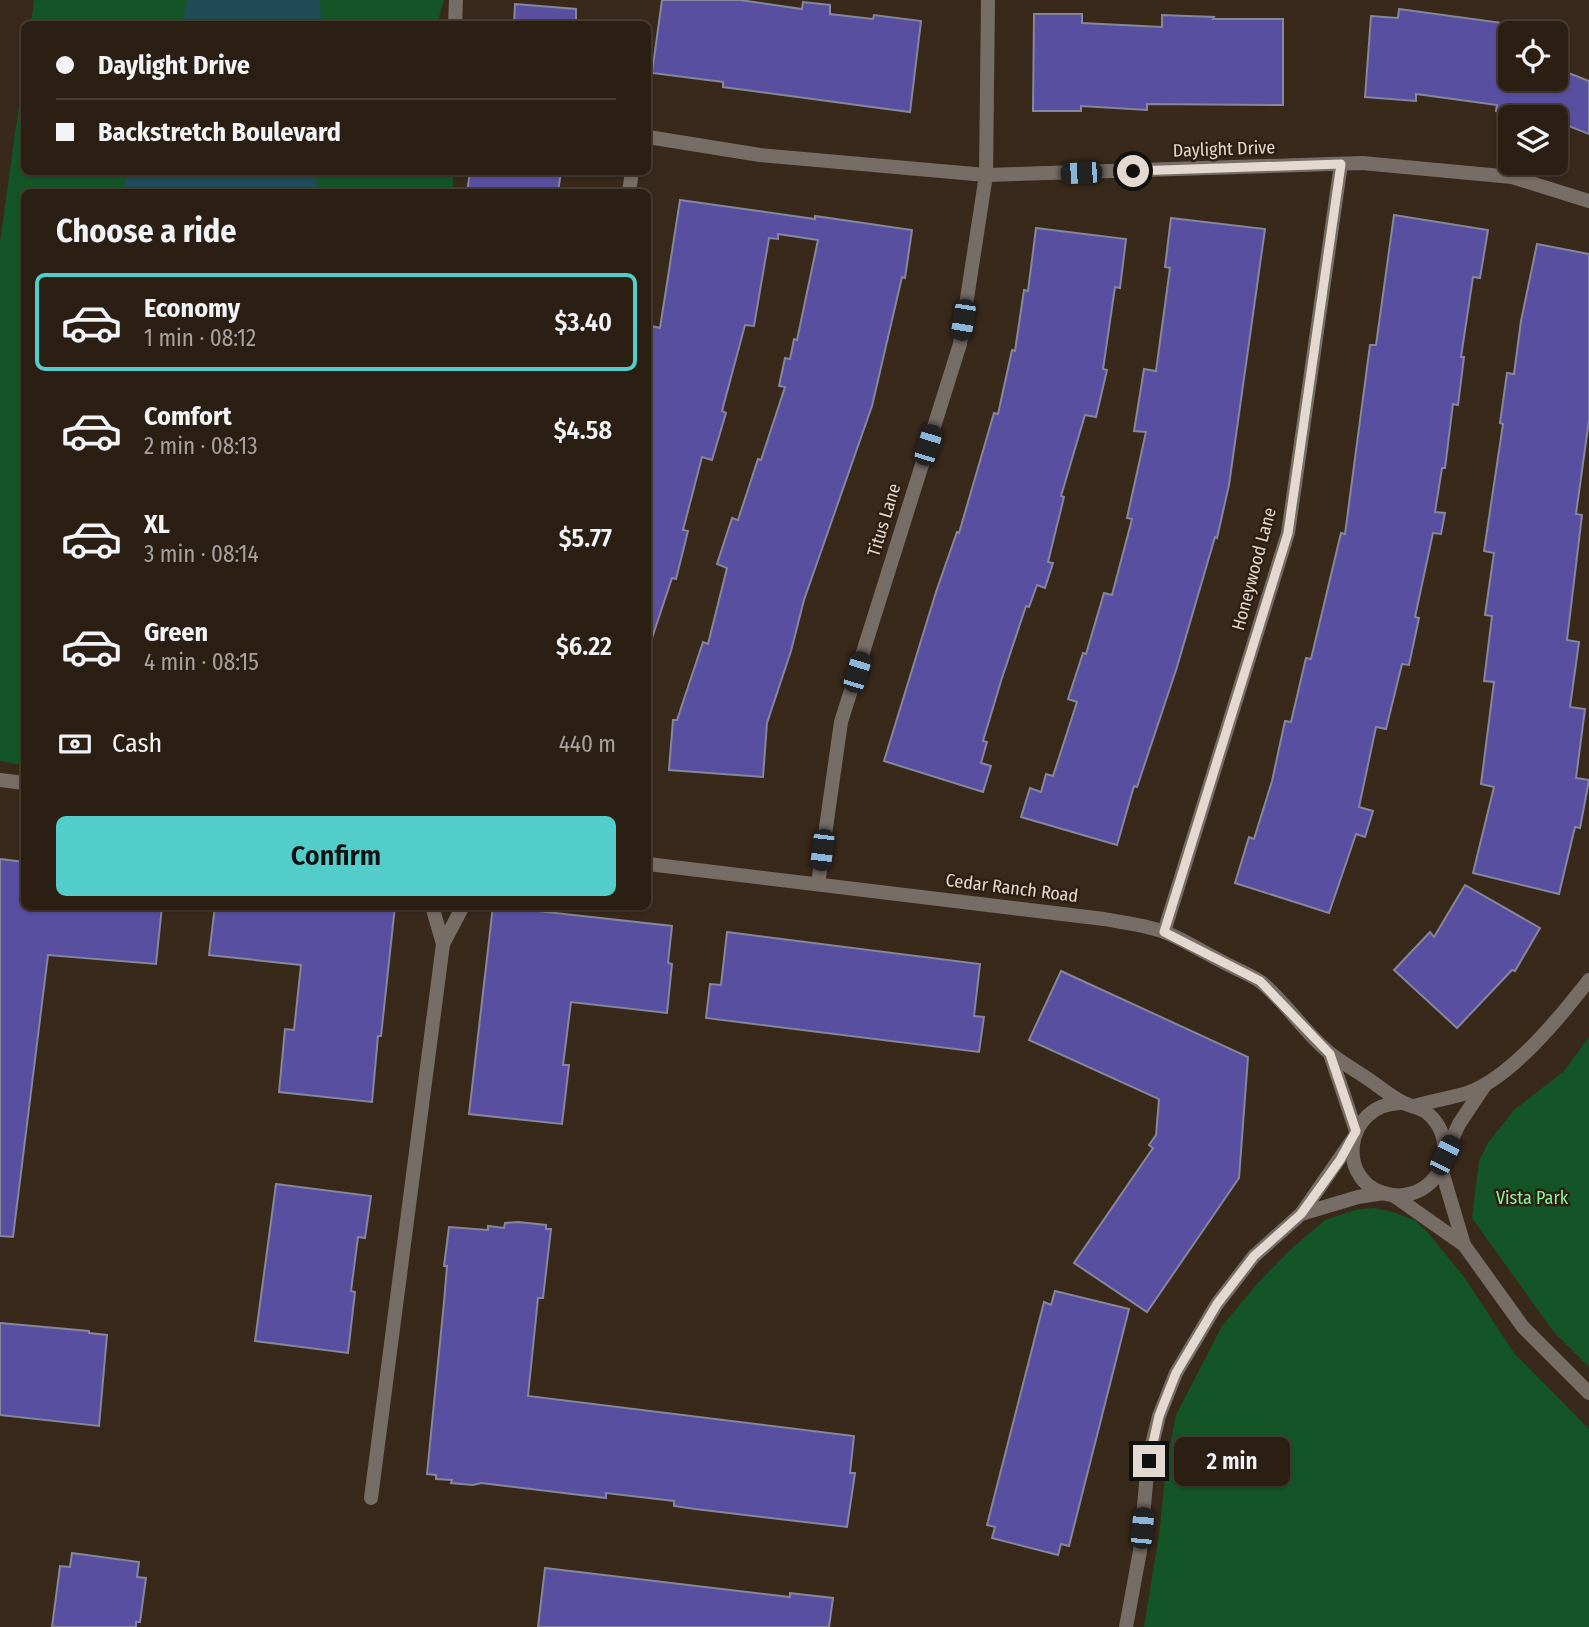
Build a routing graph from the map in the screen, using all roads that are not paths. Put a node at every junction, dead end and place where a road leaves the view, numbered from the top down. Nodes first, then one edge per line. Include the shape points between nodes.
1 (456, 0) edge
2 (988, 0) edge
3 (455, 21) edge
4 (651, 137) edge
5 (1341, 164) junction
6 (986, 175) junction
7 (1589, 201) edge
8 (0, 780) edge
9 (21, 783) edge
10 (651, 864) edge
11 (818, 884) junction
12 (433, 910) edge
13 (461, 910) edge
14 (1164, 932) junction
15 (443, 944) junction
16 (1589, 980) edge
17 (1330, 1054) junction
18 (1486, 1084) junction
19 (1409, 1105) junction
20 (1355, 1135) junction
21 (1443, 1161) junction
22 (1389, 1194) junction
23 (1301, 1214) junction
24 (1464, 1245) junction
25 (1589, 1393) edge
26 (371, 1498) dead end
27 (1126, 1627) edge

1 - 3 street
2 - 6 street, Titus Lane
4 - 6 street, Daylight Drive via 760,155
5 - 6 street, Daylight Drive
5 - 7 street, Daylight Drive via 1512,177
5 - 14 street, Honeywood Lane via 1288,533
6 - 11 street, Titus Lane via 960,344 841,722
8 - 9 street
10 - 11 street, Cedar Ranch Road
11 - 14 street, Cedar Ranch Road via 1104,919
12 - 15 street
13 - 15 street
14 - 17 street, Cedar Ranch Road via 1260,981
15 - 26 street
16 - 18 street via 1552,1025
17 - 19 street, Cedar Ranch Road
17 - 20 street, Cedar Ranch Road
18 - 19 street
18 - 21 street via 1459,1124
19 - 20 street via 1375,1109
19 - 21 street via 1423,1110 1438,1125 1445,1144
20 - 22 street via 1353,1158 1361,1176
20 - 23 street
21 - 22 street via 1422,1189
21 - 24 street
22 - 23 street via 1358,1197
22 - 24 street
23 - 27 street via 1254,1256 1217,1304 1176,1373 1159,1416 1149,1461
24 - 25 street via 1523,1327

